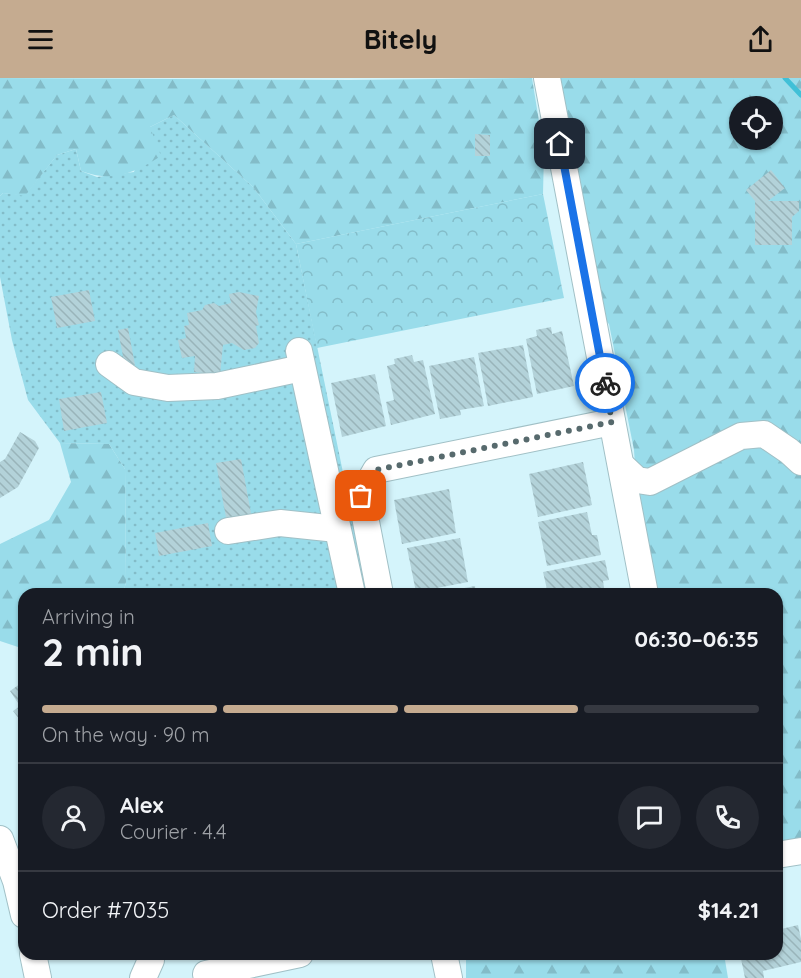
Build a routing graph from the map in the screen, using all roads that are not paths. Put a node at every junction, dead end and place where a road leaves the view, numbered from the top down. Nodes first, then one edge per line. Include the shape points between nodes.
1 (547, 78) edge
2 (109, 364) dead end
3 (612, 422) junction
4 (801, 462) edge
5 (621, 465) junction
6 (338, 529) junction
7 (228, 531) dead end
8 (351, 588) edge
9 (379, 588) edge
10 (644, 588) edge
11 (0, 839) edge
12 (801, 851) edge
13 (783, 854) edge
14 (18, 889) edge
15 (34, 960) edge
16 (151, 960) edge
17 (272, 960) edge
18 (445, 960) edge
19 (206, 974) dead end
20 (38, 978) edge
21 (143, 978) edge
22 (449, 978) edge

1 - 3 street
2 - 6 street via 134,382 168,388 217,386 301,359
3 - 5 street
3 - 9 street via 376,470 361,496
4 - 5 street via 764,434 741,436 650,482 637,480
5 - 10 street
6 - 7 street via 280,523
6 - 8 street
11 - 14 street
12 - 13 street
15 - 20 street
16 - 21 street
17 - 19 street
18 - 22 street

